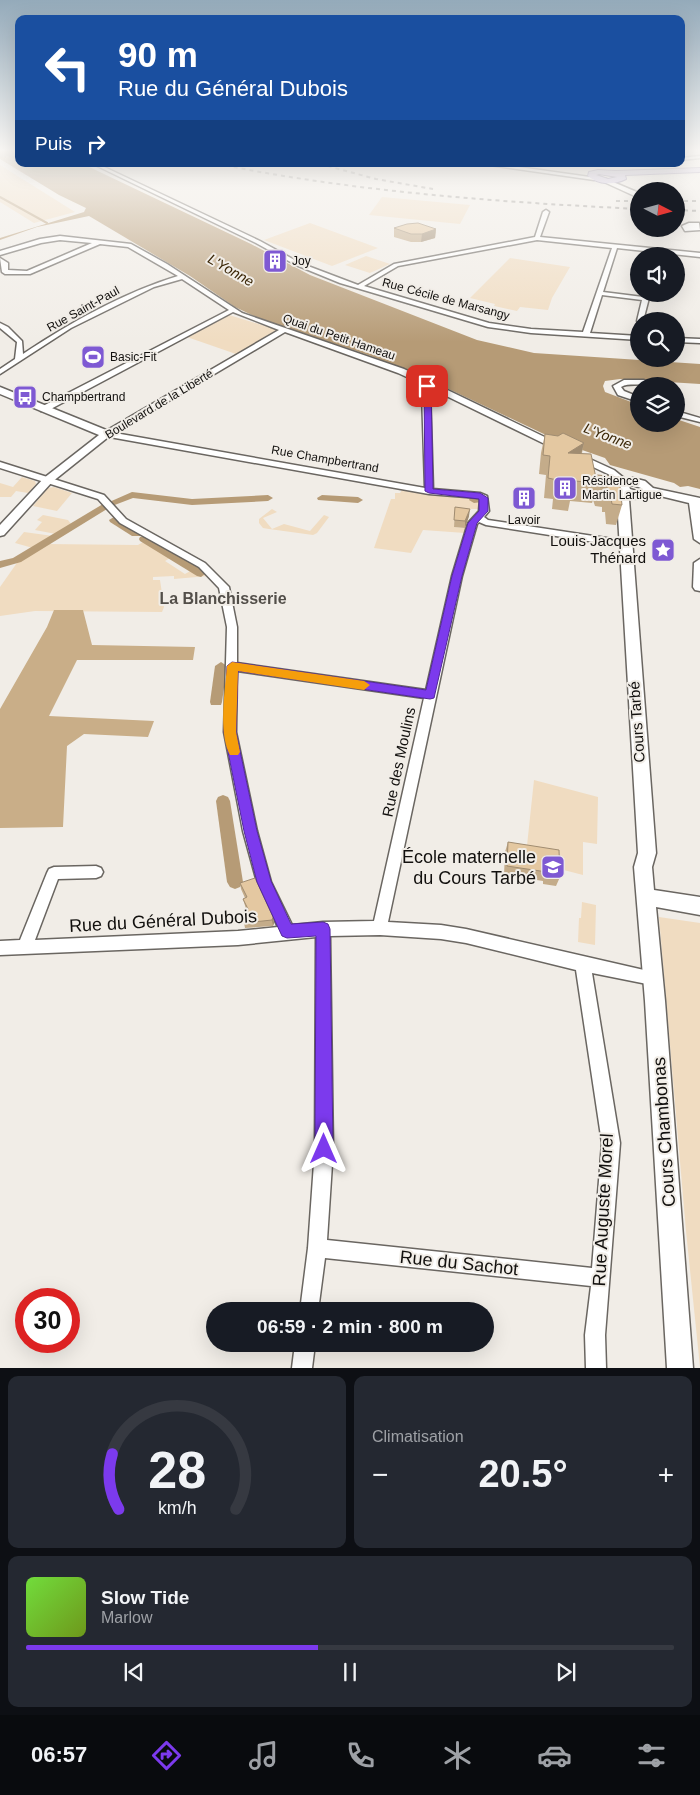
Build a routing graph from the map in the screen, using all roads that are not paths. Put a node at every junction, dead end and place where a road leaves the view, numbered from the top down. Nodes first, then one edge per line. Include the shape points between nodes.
1 (199, 214) edge
2 (545, 214) edge
3 (536, 238) junction
4 (101, 241) junction
5 (615, 246) junction
6 (630, 249) edge
7 (0, 253) edge
8 (685, 254) edge
9 (700, 255) edge
10 (0, 260) edge
11 (183, 277) junction
12 (358, 287) junction
13 (600, 293) junction
14 (630, 295) edge
15 (233, 310) junction
16 (0, 325) edge
17 (284, 330) junction
18 (586, 334) junction
19 (630, 336) edge
20 (685, 340) edge
21 (700, 341) edge
22 (19, 360) junction
23 (0, 372) edge
24 (630, 382) edge
25 (429, 384) junction
26 (0, 390) edge
27 (630, 396) edge
28 (44, 409) junction
29 (685, 416) edge
30 (700, 420) edge
31 (107, 434) junction
32 (0, 465) edge
33 (48, 480) junction
34 (627, 488) junction
35 (429, 491) junction
36 (697, 501) edge
37 (478, 518) junction
38 (0, 532) edge
39 (700, 539) edge
40 (626, 544) junction
41 (700, 563) edge
42 (700, 587) edge
43 (232, 666) junction
44 (430, 695) junction
45 (96, 872) dead end
46 (646, 897) junction
47 (700, 906) edge
48 (380, 928) junction
49 (323, 929) junction
50 (287, 931) junction
51 (25, 947) junction
52 (0, 948) edge
53 (583, 964) junction
54 (652, 978) junction
55 (317, 1248) junction
56 (601, 1278) junction
57 (310, 1302) edge
58 (304, 1352) edge
59 (302, 1368) edge
60 (596, 1368) edge
61 (680, 1368) edge

1 - 12 street, Rue Cécile de Marsangy via 298,264
2 - 3 street
3 - 5 street
3 - 12 street via 396,265
4 - 7 street via 60,238
4 - 10 street via 25,274 5,272 5,263
4 - 11 street, Quai du Petit Hameau via 130,245
5 - 6 street
5 - 13 street
8 - 9 street
11 - 15 street, Quai du Petit Hameau
11 - 22 street, Rue Saint-Paul via 152,286 69,327
12 - 18 street, Rue Cécile de Marsangy via 488,325
13 - 14 street
13 - 18 street
15 - 17 street, Quai du Petit Hameau
15 - 28 street
16 - 22 street via 20,342
17 - 25 street, Quai du Petit Hameau
17 - 31 street, Boulevard de la Liberté
18 - 19 street, Rue Cécile de Marsangy
20 - 21 street
22 - 23 street, Rue Saint-Paul
24 - 27 street via 617,386 621,393
25 - 34 street, Quai du Petit Hameau via 611,472
25 - 35 street via 426,393
26 - 28 main road, Rue Champbertrand
28 - 31 main road, Rue Champbertrand
29 - 30 street
31 - 33 main road, Boulevard de la Liberté
31 - 35 street, Rue Champbertrand
32 - 33 street
33 - 38 main road, Boulevard de la Liberté
33 - 43 street via 101,497 123,520 202,565 224,587 232,627
34 - 36 main road via 640,496 648,490
34 - 40 main road, Cours Tarbé via 624,499
35 - 37 street, Rue Champbertrand via 480,496 484,500 484,511
36 - 39 main road
37 - 40 street via 486,522
37 - 44 street, Rue des Moulins via 473,523 457,576
40 - 46 main road, Cours Tarbé via 647,854 643,867
41 - 42 main road
43 - 44 street
43 - 50 street via 230,732 241,786 264,882
44 - 48 street, Rue des Moulins
45 - 51 street via 54,873
46 - 47 main road
46 - 54 main road, Cours Chambonas
48 - 49 street, Rue du Général Dubois
48 - 53 street, Rue du Général Dubois via 466,936
49 - 50 street, Rue du Général Dubois
49 - 55 street via 324,1149
50 - 51 street, Rue du Général Dubois via 238,938
51 - 52 street, Rue du Général Dubois
53 - 54 street, Rue du Général Dubois
53 - 56 street, Rue Auguste Morel via 611,1143
54 - 61 main road, Cours Chambonas
55 - 56 street, Rue du Sachot
55 - 57 street
56 - 60 street, Rue Auguste Morel via 595,1335
58 - 59 street

